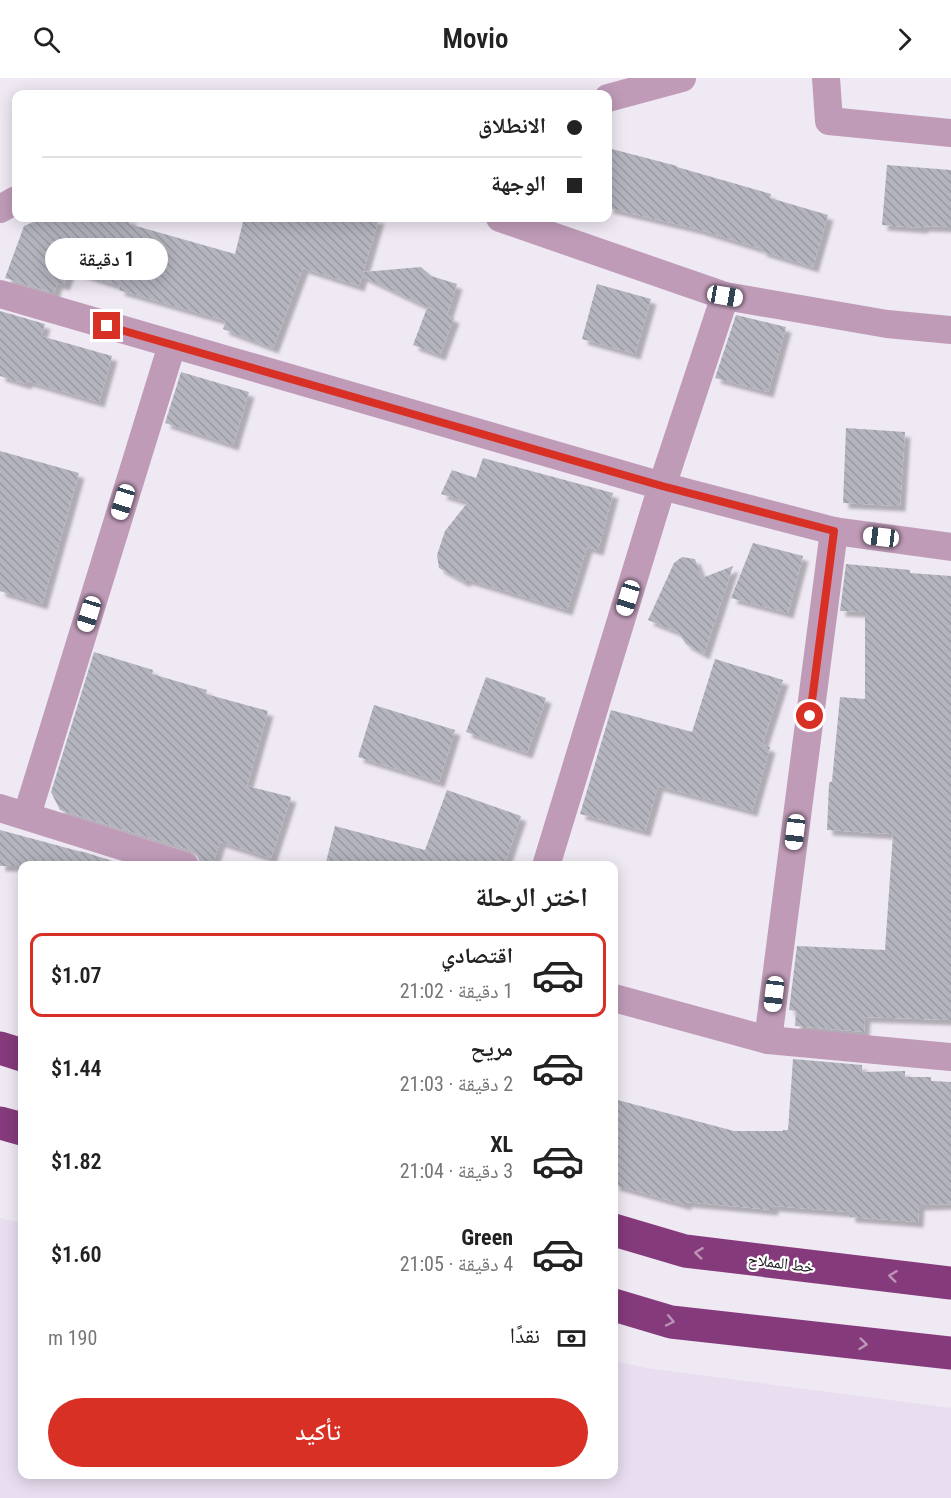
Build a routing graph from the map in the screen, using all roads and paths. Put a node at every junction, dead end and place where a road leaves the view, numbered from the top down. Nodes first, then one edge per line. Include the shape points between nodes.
1 (682, 78) edge
2 (826, 78) edge
3 (612, 97) edge
4 (951, 134) edge
5 (512, 222) edge
6 (0, 294) edge
7 (725, 296) junction
8 (951, 330) edge
9 (172, 345) junction
10 (662, 486) junction
11 (834, 531) junction
12 (951, 546) edge
13 (13, 812) edge
14 (169, 861) edge
15 (548, 861) edge
16 (618, 999) edge
17 (768, 1041) junction
18 (0, 1048) edge
19 (18, 1054) edge
20 (951, 1057) edge
21 (0, 1123) edge
22 (18, 1128) edge
23 (618, 1231) edge
24 (951, 1283) edge
25 (618, 1306) edge
26 (951, 1353) edge

1 - 3 street
2 - 4 street via 830,121
5 - 7 street
6 - 9 street
7 - 8 street via 887,324
7 - 10 street
9 - 10 street
9 - 13 street
10 - 11 street
10 - 15 street
11 - 12 street
11 - 17 street
13 - 14 street
16 - 17 street
17 - 20 street
18 - 19 highway
21 - 22 highway
24 -> 23 highway, خط المملاح via 685,1251
25 -> 26 highway via 670,1323

